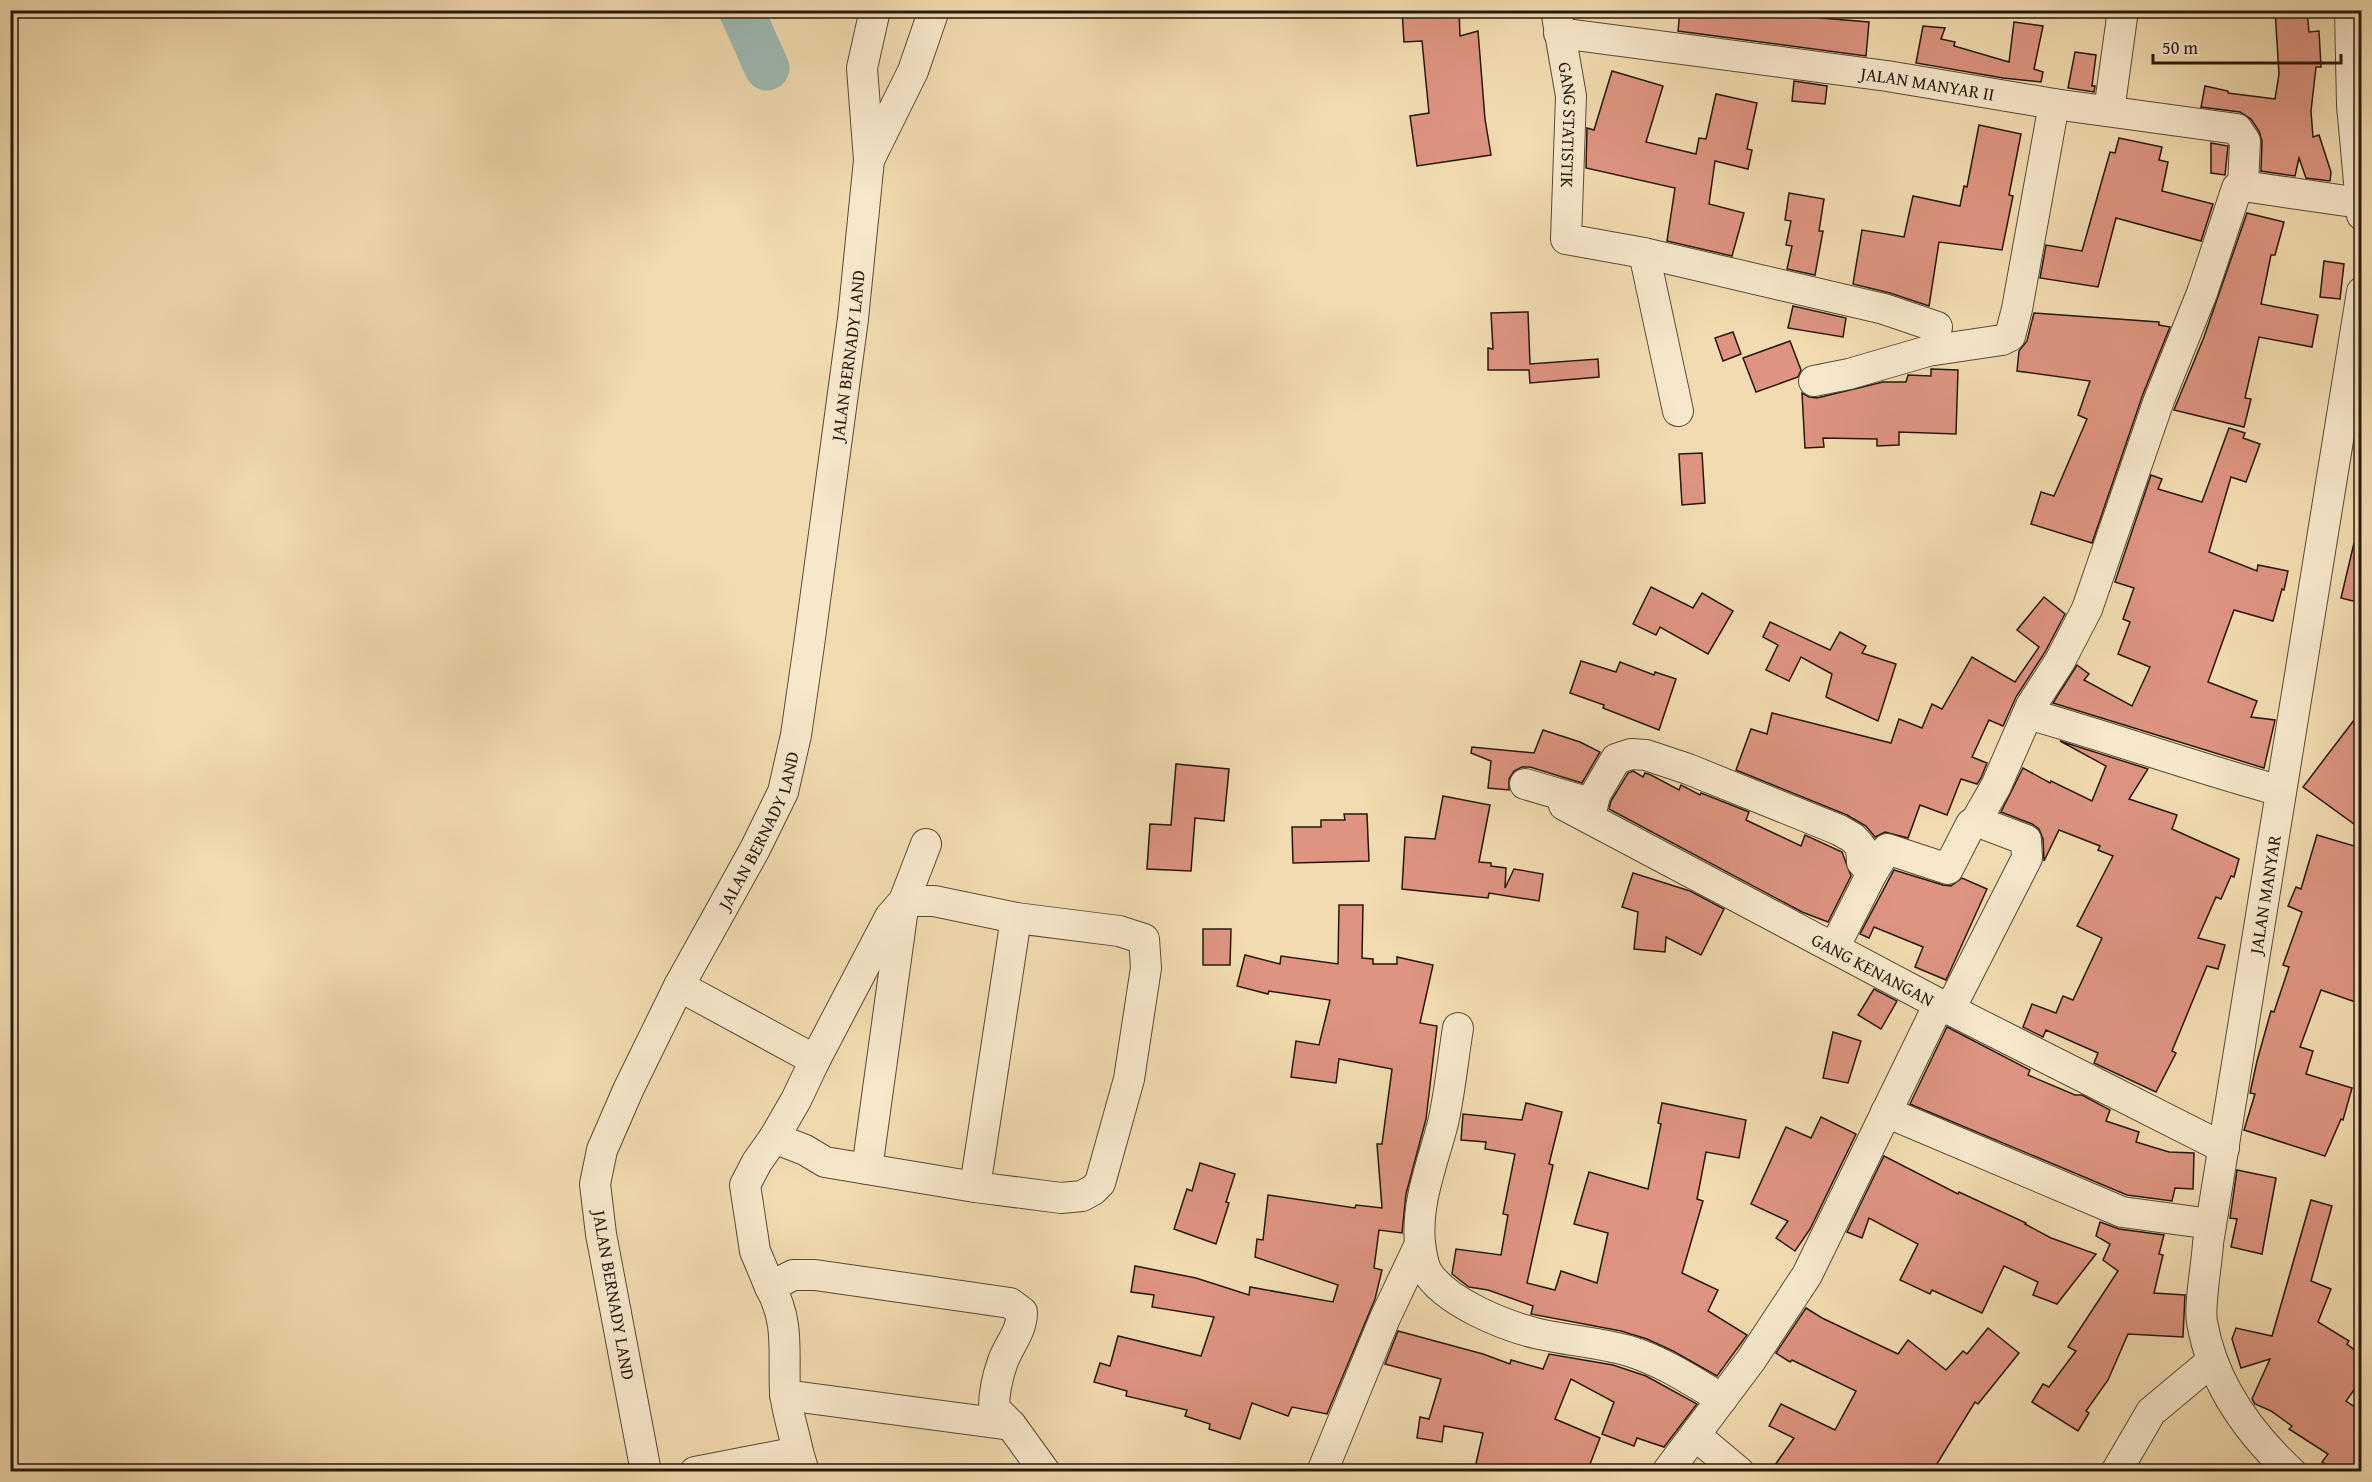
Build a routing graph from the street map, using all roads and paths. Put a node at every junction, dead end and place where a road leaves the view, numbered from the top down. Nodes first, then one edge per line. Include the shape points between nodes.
1 (875, 10) edge
2 (934, 10) edge
3 (2123, 10) edge
4 (2350, 10) edge
5 (1558, 22) edge
6 (2054, 104) junction
7 (2109, 111) junction
8 (869, 160) junction
9 (2243, 186) junction
10 (2361, 209) edge
11 (1644, 253) junction
12 (2361, 292) edge
13 (1937, 327) dead end
14 (1814, 381) dead end
15 (1678, 411) dead end
16 (2028, 714) junction
17 (2282, 790) junction
18 (1977, 821) junction
19 (926, 844) dead end
20 (1872, 873) junction
21 (904, 901) junction
22 (1016, 918) junction
23 (1834, 948) junction
24 (679, 986) junction
25 (1945, 1007) junction
26 (1458, 1028) dead end
27 (815, 1060) junction
28 (1887, 1112) junction
29 (774, 1138) junction
30 (2224, 1148) junction
31 (867, 1169) junction
32 (975, 1187) junction
33 (2211, 1224) junction
34 (1420, 1244) junction
35 (770, 1287) junction
36 (2212, 1362) junction
37 (785, 1395) junction
38 (1722, 1399) junction
39 (1011, 1425) junction
40 (1695, 1435) junction
41 (801, 1462) edge
42 (646, 1472) edge
43 (695, 1472) edge
44 (1045, 1472) edge
45 (1322, 1472) edge
46 (1667, 1472) edge
47 (1739, 1472) edge
48 (2116, 1472) edge
49 (2291, 1472) edge

1 - 8 street, JALAN BERNADY LAND via 862,68
2 - 8 street, JALAN BERNADY LAND via 913,71
3 - 7 street
4 - 10 street via 2352,105
5 - 6 street, JALAN MANYAR II
5 - 11 street, GANG STATISTIK via 1571,96 1566,239
6 - 7 street, JALAN MANYAR II
6 - 14 street via 2010,336 1928,351
7 - 9 street, JALAN MANYAR II via 2237,129 2245,141
8 - 24 street, JALAN BERNADY LAND via 853,319 817,587 796,735 783,792
9 - 10 street
9 - 16 street via 2237,188 2234,196 2087,609
11 - 13 street via 1884,309
11 - 15 street
12 - 17 street, JALAN MANYAR
16 - 17 street via 2204,770
16 - 18 street
17 - 30 street, JALAN MANYAR
18 - 20 street via 1971,824 1948,869 1887,849
18 - 25 street via 2026,840 2027,858
19 - 21 street
20 - 23 street
20 - 23 street, GANG KENANGAN via 1862,862 1861,847 1839,830 1646,755 1616,759 1593,804 1526,784
21 - 22 street via 934,901
21 - 27 street via 890,917
21 - 31 street
22 - 32 street
22 - 32 street via 1119,931 1144,939 1146,968 1129,1079 1100,1183 1082,1196 1061,1198
23 - 25 street, GANG KENANGAN
24 - 27 street
24 - 42 street, JALAN BERNADY LAND via 602,1150 595,1184
25 - 28 street
25 - 30 street, GANG KENANGAN
26 - 34 street via 1443,1121 1427,1178
27 - 29 street
28 - 33 street via 2122,1212
28 - 38 street via 1807,1275
29 - 31 street via 825,1162
29 - 35 street via 745,1185 755,1251
30 - 33 street, JALAN MANYAR
31 - 32 street
33 - 36 street, JALAN MANYAR via 2202,1320
34 - 38 street via 1426,1269 1447,1294 1498,1320 1538,1334 1591,1341 1631,1352 1672,1369
34 - 45 street
35 - 37 street via 780,1305 784,1326
35 - 39 street via 793,1275 815,1275 1010,1303 1022,1312 1022,1325 1003,1361 994,1408
36 - 48 street via 2151,1412
36 - 49 street, JALAN MANYAR via 2231,1400 2269,1451
37 - 39 street
37 - 41 street
38 - 40 street
39 - 44 street
40 - 46 street
40 - 47 street
41 - 43 street

